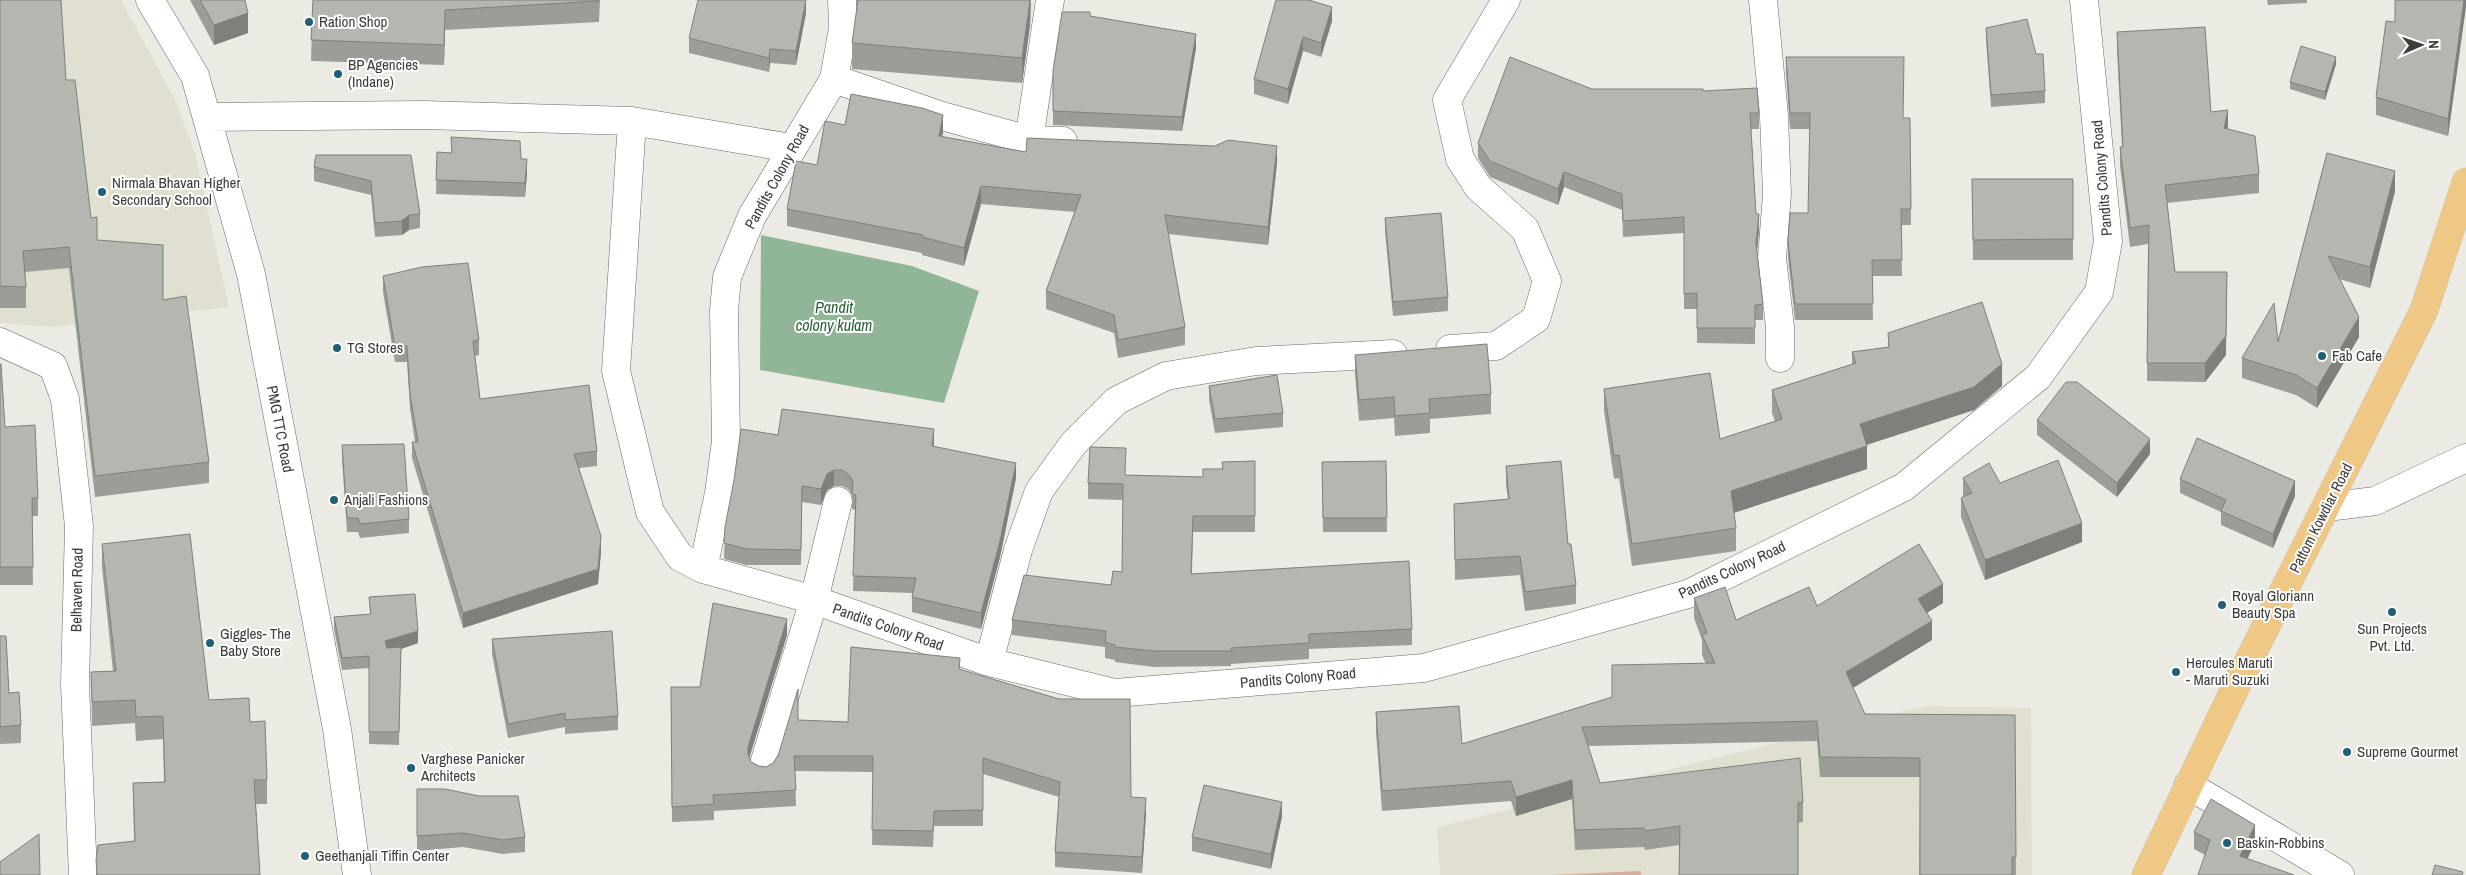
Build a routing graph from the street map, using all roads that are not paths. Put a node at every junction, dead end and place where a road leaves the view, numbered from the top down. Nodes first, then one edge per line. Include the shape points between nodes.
1 (150, 0) edge
2 (842, 0) edge
3 (1050, 0) edge
4 (1764, 0) edge
5 (2084, 0) edge
6 (1503, 1) edge
7 (834, 79) junction
8 (207, 117) junction
9 (632, 121) junction
10 (1029, 140) junction
11 (1088, 142) edge
12 (791, 148) junction
13 (2466, 182) edge
14 (0, 342) edge
15 (1780, 358) dead end
16 (2466, 458) edge
17 (838, 500) dead end
18 (2327, 507) junction
19 (703, 569) junction
20 (814, 600) junction
21 (989, 662) junction
22 (763, 767) edge
23 (2188, 785) junction
24 (83, 875) edge
25 (357, 875) edge
26 (2146, 875) edge
27 (2340, 875) edge

1 - 8 street, PMG TTC Road via 195,76
2 - 7 street, Pandits Colony Road via 843,28
3 - 10 street
4 - 15 street via 1774,116 1777,194 1772,258
5 - 21 street, Pandits Colony Road via 2108,241 2099,292 2038,377 1904,487 1688,594 1424,668 1115,693
6 - 21 street via 1447,100 1460,159 1478,188 1525,229 1547,281 1536,319 1496,346 1256,361 1166,376 1116,401 1074,444 1038,491 1015,558
7 - 10 street via 942,116
7 - 12 street, Pandits Colony Road
8 - 9 street via 424,115
8 - 25 street, PMG TTC Road via 251,274 337,729
9 - 12 street
9 - 19 street via 616,371 650,512 680,557
10 - 11 street
12 - 19 street, Pandits Colony Road via 752,216 727,277 724,311 726,442
13 - 18 main road, Pattom Kowdiar Road via 2424,310
14 - 24 street, Belhaven Road via 53,366 65,399 78,526 75,684
16 - 18 street via 2376,501
17 - 20 street
18 - 23 main road, Pattom Kowdiar Road
19 - 20 street, Pandits Colony Road
20 - 21 street, Pandits Colony Road
20 - 22 street
23 - 26 main road, Pattom Kowdiar Road
23 - 27 street

